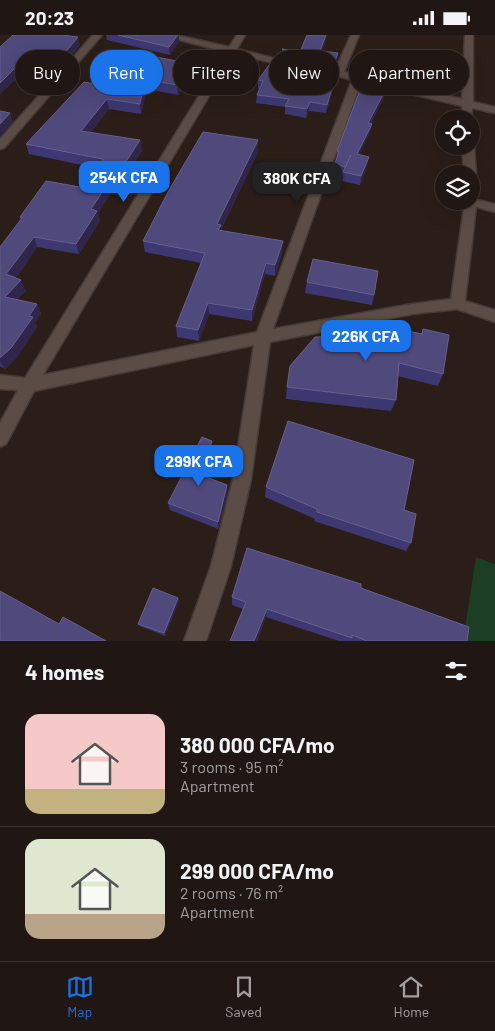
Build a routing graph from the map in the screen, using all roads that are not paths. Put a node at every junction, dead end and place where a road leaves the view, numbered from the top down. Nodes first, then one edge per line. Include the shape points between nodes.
1 (98, 35) edge
2 (164, 35) edge
3 (241, 35) edge
4 (355, 35) edge
5 (469, 35) edge
6 (233, 50) joint
7 (339, 72) edge
8 (206, 95) edge
9 (352, 95) edge
10 (428, 95) edge
11 (466, 103) junction
12 (466, 110) edge
13 (495, 110) edge
14 (0, 146) edge
15 (480, 203) edge
16 (495, 208) edge
17 (470, 210) edge
18 (456, 304) junction
19 (495, 316) edge
20 (263, 337) junction
21 (0, 383) edge
22 (29, 385) junction
23 (0, 439) edge
24 (195, 641) edge

1 - 14 street
2 - 6 street
3 - 6 street
4 - 7 street
5 - 11 street
8 - 22 street
9 - 20 street
10 - 11 street
11 - 12 street
11 - 13 street
15 - 16 street
17 - 18 street
18 - 19 street
18 - 20 street
20 - 22 street
20 - 24 street via 242,479 221,565
21 - 22 street
22 - 23 street

